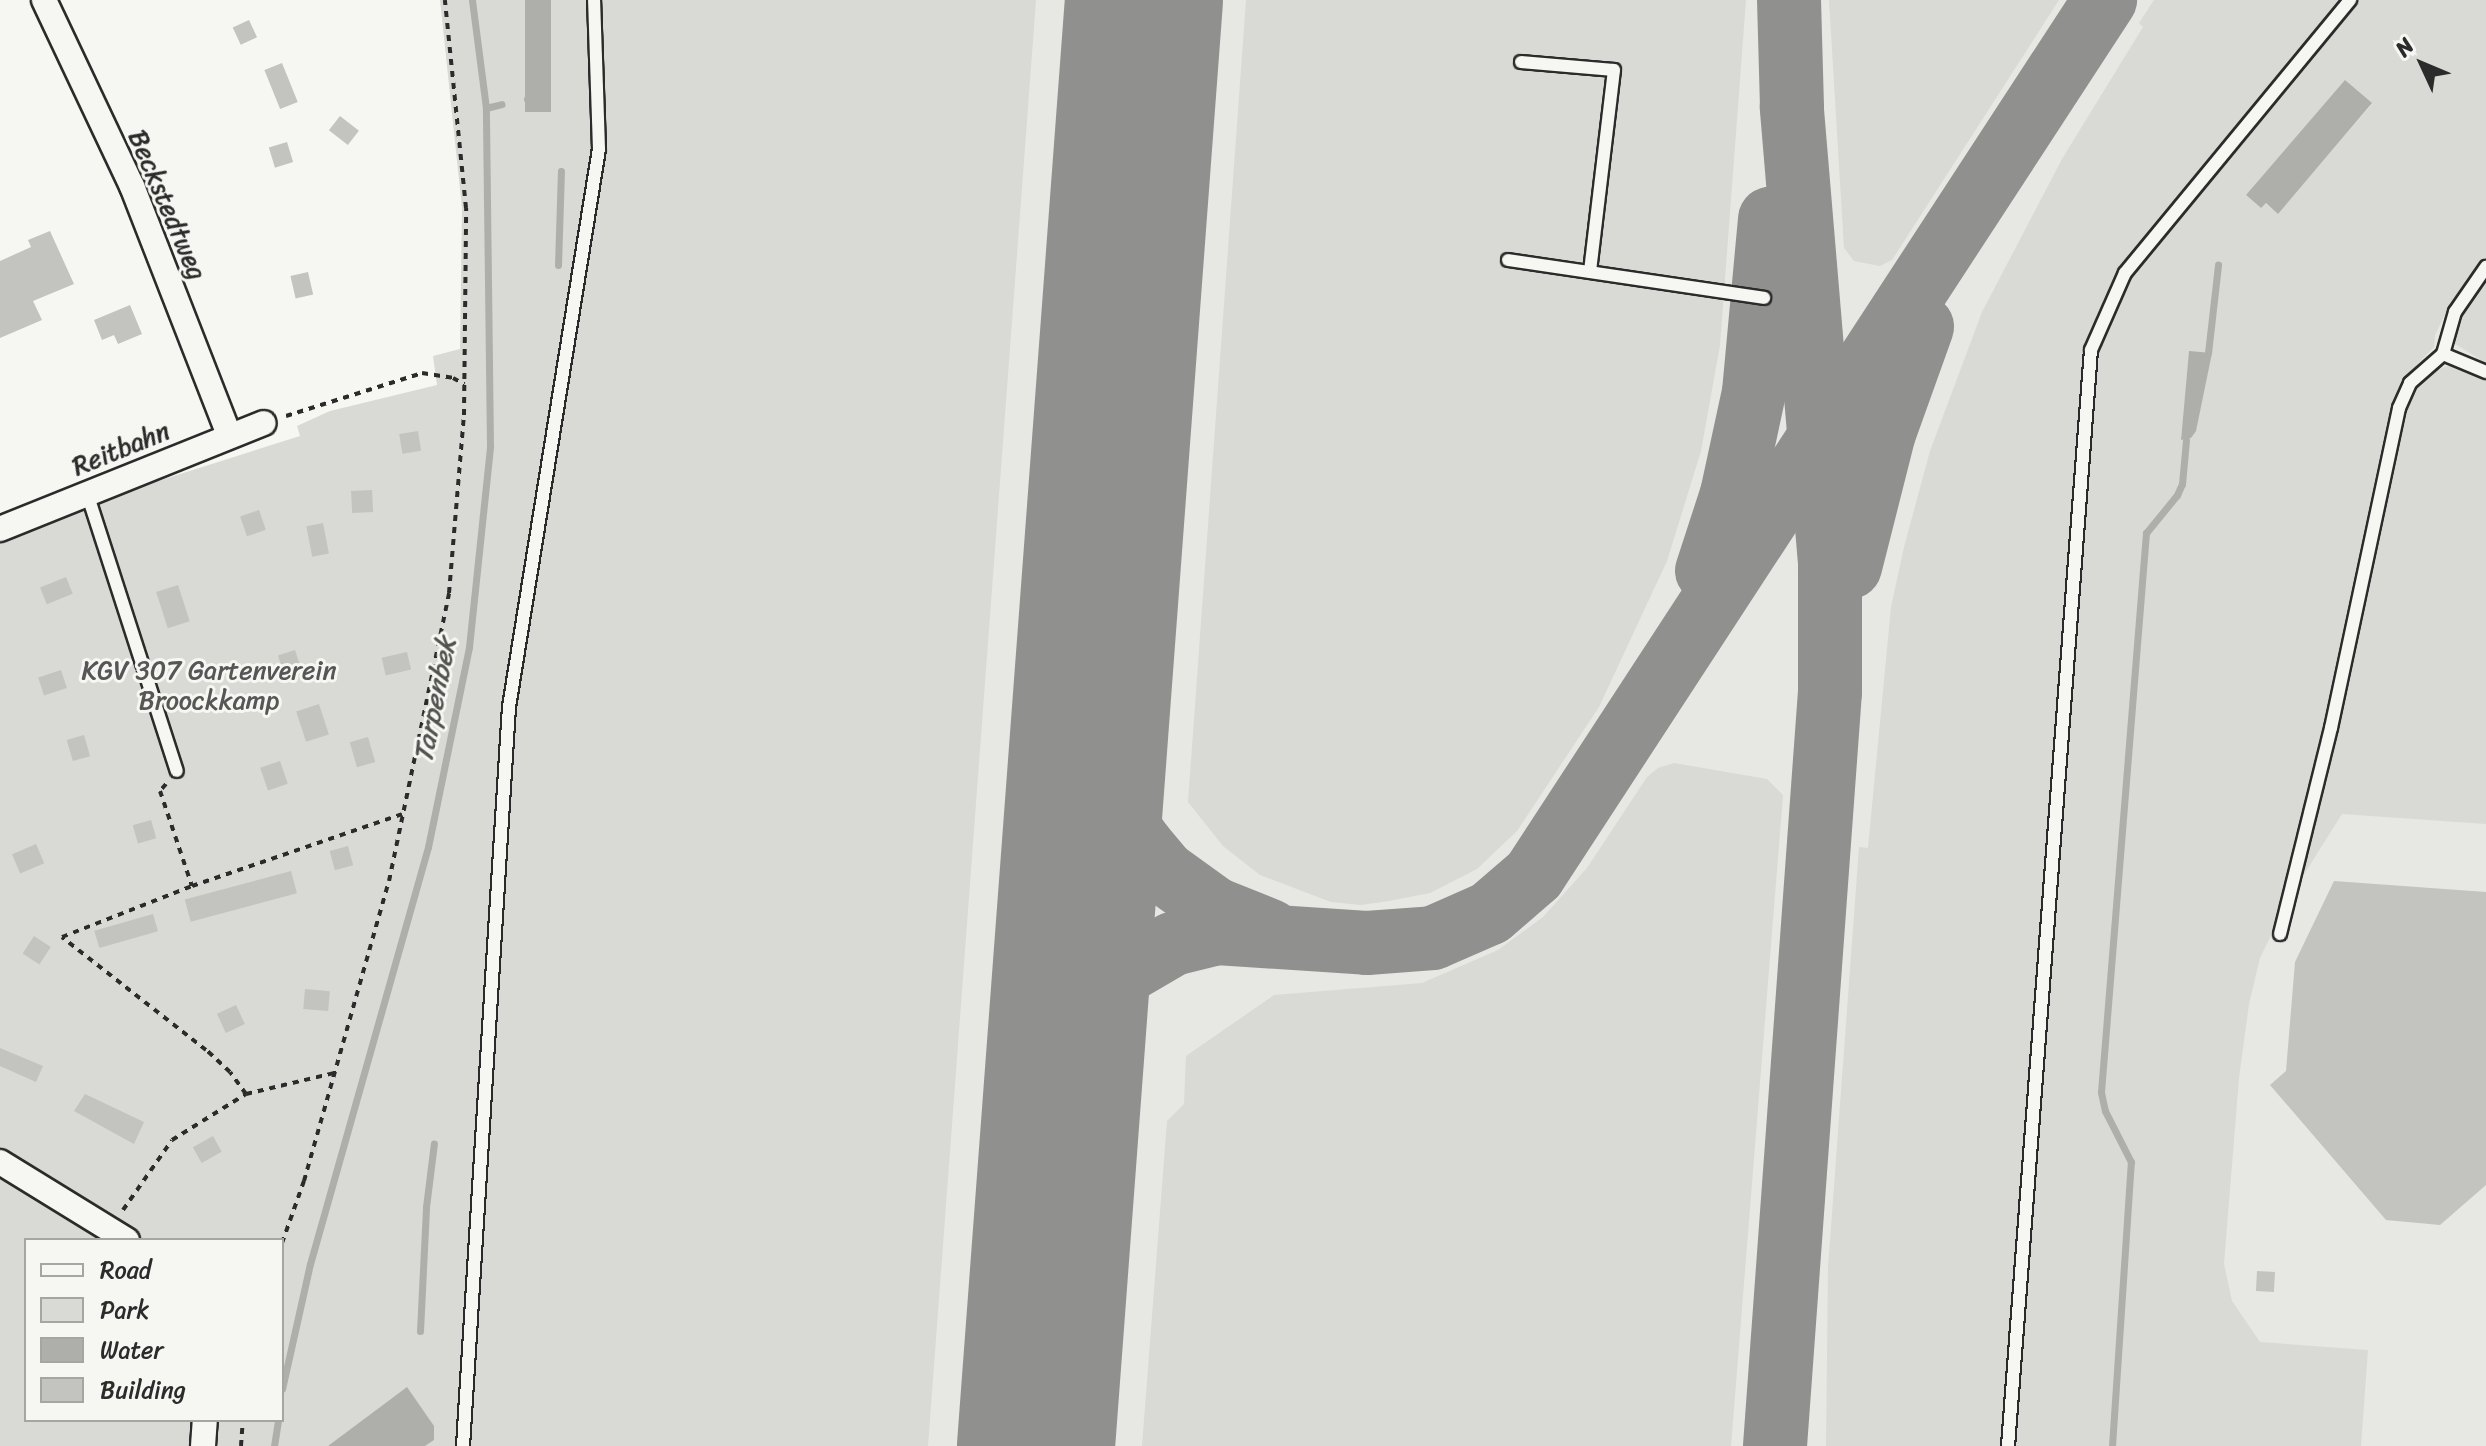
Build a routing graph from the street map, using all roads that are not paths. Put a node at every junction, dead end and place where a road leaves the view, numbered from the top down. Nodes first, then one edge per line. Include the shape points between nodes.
1 (44, 0) edge
2 (594, 0) edge
3 (2350, 0) edge
4 (1521, 62) dead end
5 (1508, 260) dead end
6 (2486, 267) edge
7 (1590, 272) junction
8 (1764, 298) dead end
9 (2443, 354) junction
10 (2486, 372) edge
11 (264, 423) road end
12 (229, 435) junction
13 (87, 493) junction
14 (0, 529) edge
15 (177, 771) road end
16 (2280, 934) dead end
17 (0, 1162) edge
18 (119, 1235) edge
19 (205, 1422) edge
20 (203, 1446) edge
21 (463, 1446) edge
22 (2008, 1446) edge

1 - 12 street, Beckstedtweg via 132,186
2 - 21 lane via 599,149 509,707
3 - 22 lane via 2125,273 2091,350
4 - 7 lane via 1614,70
5 - 7 lane
6 - 9 lane via 2455,312
7 - 8 lane
9 - 10 lane
9 - 16 lane via 2410,383 2399,408 2331,728
11 - 12 street, Reitbahn
12 - 13 street, Reitbahn
13 - 14 street, Reitbahn
13 - 15 lane
17 - 18 street
19 - 20 street

